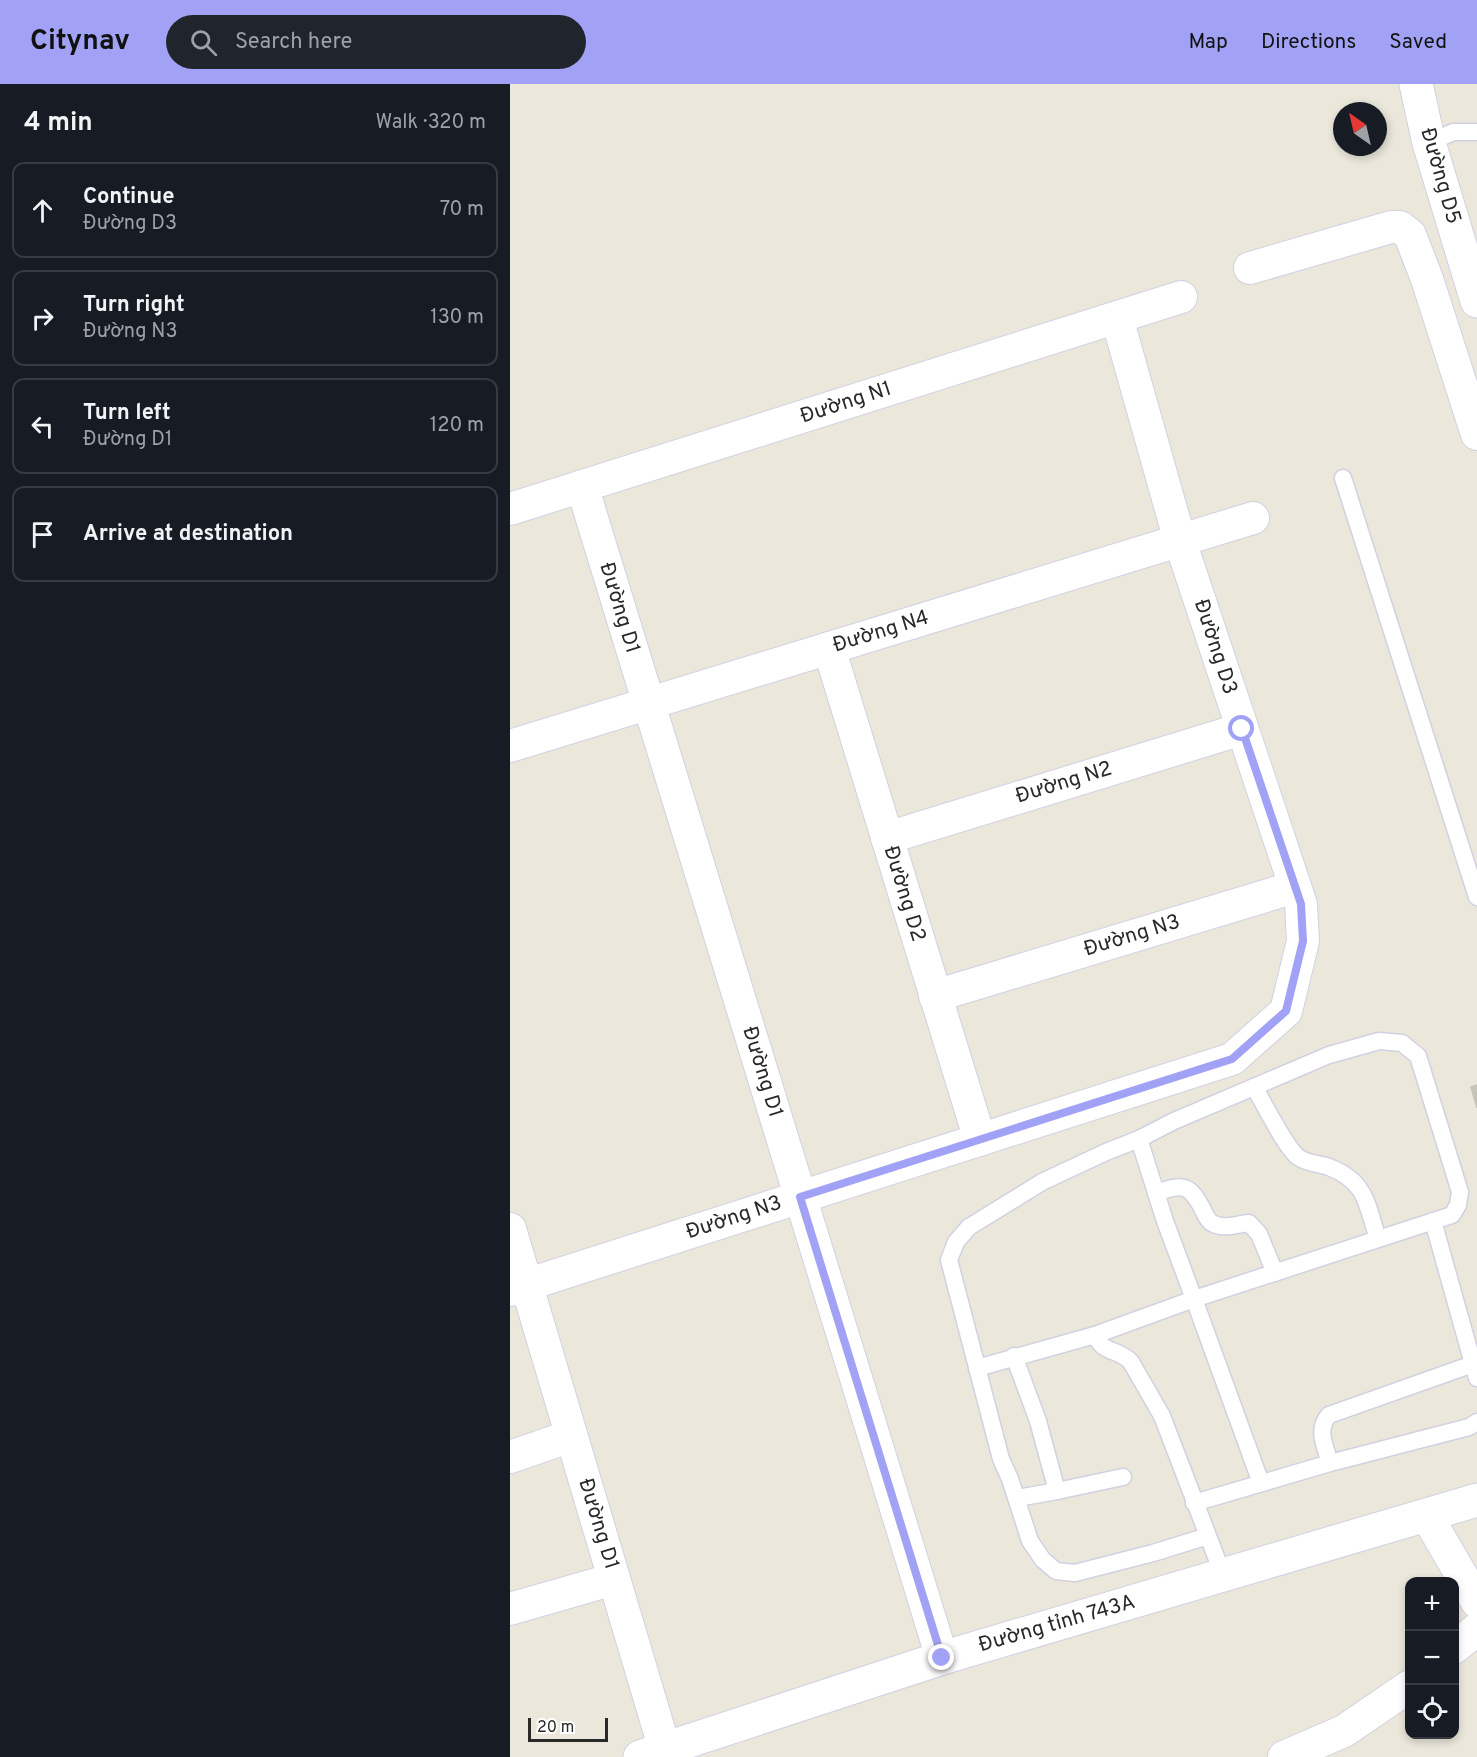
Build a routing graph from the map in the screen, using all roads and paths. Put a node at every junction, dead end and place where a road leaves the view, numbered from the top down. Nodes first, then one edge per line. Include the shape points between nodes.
1 (1416, 84) edge
2 (1477, 132) edge
3 (1429, 143) junction
4 (1250, 268) dead end
5 (1181, 297) dead end
6 (1477, 301) edge
7 (1117, 318) junction
8 (1477, 434) edge
9 (1343, 478) dead end
10 (582, 486) junction
11 (510, 509) edge
12 (1252, 518) dead end
13 (1180, 541) junction
14 (829, 648) junction
15 (649, 703) junction
16 (1242, 729) junction
17 (510, 746) edge
18 (887, 838) junction
19 (1295, 887) junction
20 (1477, 897) edge
21 (935, 996) junction
22 (1286, 1011) joint
23 (1254, 1087) junction
24 (1139, 1139) junction
25 (980, 1140) junction
26 (1156, 1193) junction
27 (800, 1197) junction
28 (1433, 1221) junction
29 (510, 1229) edge
30 (1378, 1239) junction
31 (1275, 1273) junction
32 (518, 1287) edge
33 (1194, 1299) junction
34 (1095, 1335) junction
35 (1014, 1356) junction
36 (977, 1368) junction
37 (1475, 1371) edge
38 (1477, 1422) edge
39 (571, 1436) junction
40 (510, 1457) edge
41 (1330, 1463) junction
42 (1123, 1477) dead end
43 (1261, 1483) junction
44 (1056, 1491) junction
45 (1017, 1498) junction
46 (1477, 1500) edge
47 (1194, 1503) junction
48 (1427, 1516) junction
49 (1208, 1536) junction
50 (1223, 1575) junction
51 (614, 1579) junction
52 (1477, 1602) edge
53 (510, 1609) edge
54 (1477, 1629) edge
55 (1459, 1645) edge
56 (942, 1658) junction
57 (1405, 1689) edge
58 (652, 1754) edge
59 (1284, 1757) edge

1 - 3 main road, Đường D5
2 - 3 lane via 1453,132
3 - 6 main road, Đường D5
4 - 8 street via 1400,227 1410,235 1427,279
5 - 7 street, Đường N1
7 - 10 street, Đường N1
7 - 13 street, Đường D3
9 - 20 lane
10 - 11 street, Đường N1
10 - 15 street, Đường D1
12 - 13 street, Đường N4
13 - 14 street, Đường N4
13 - 16 street, Đường D3
14 - 15 street, Đường N4
14 - 18 street, Đường D2
15 - 17 street, Đường N4
15 - 27 street, Đường D1
16 - 18 street, Đường N2
16 - 19 street, Đường D3
18 - 21 street, Đường D2
19 - 21 street, Đường N3
19 - 22 street, Đường D3 via 1301,904 1303,941
21 - 25 street, Đường D2
22 - 25 street, Đường N3 via 1232,1059
23 - 24 lane
23 - 28 lane via 1329,1055 1378,1041 1402,1043 1418,1056 1460,1192 1452,1215
23 - 30 lane via 1299,1158 1333,1168 1356,1182
24 - 26 lane
24 - 36 lane via 1042,1182 969,1227 956,1242 949,1260
25 - 27 street, Đường N3
26 - 31 lane via 1183,1187 1197,1198 1213,1224 1223,1227 1249,1223 1259,1234
26 - 33 lane
27 - 32 street, Đường N3
27 - 56 street, Đường D1
28 - 30 lane
28 - 37 lane
29 - 32 street, Đường D1
30 - 31 lane
31 - 33 lane
32 - 39 street, Đường D1
33 - 34 lane
33 - 43 lane
34 - 35 lane
34 - 47 lane via 1103,1348 1131,1362 1162,1416
35 - 36 lane
35 - 44 lane via 1038,1421
36 - 45 lane via 1001,1459
37 - 41 lane via 1329,1415 1321,1429
38 - 41 lane
39 - 40 street
39 - 51 street, Đường D1
41 - 43 lane
42 - 44 lane
43 - 47 lane
44 - 45 lane
45 - 49 lane via 1030,1541 1056,1571 1075,1573
46 - 48 main road, Đường tỉnh 743A
47 - 49 lane
48 - 50 main road, Đường tỉnh 743A
48 - 52 street
49 - 50 lane
50 - 56 main road, Đường tỉnh 743A
51 - 53 street
51 - 58 street, Đường D1
54 - 55 street
56 - 58 main road, Đường tỉnh 743A
57 - 59 street via 1344,1731

